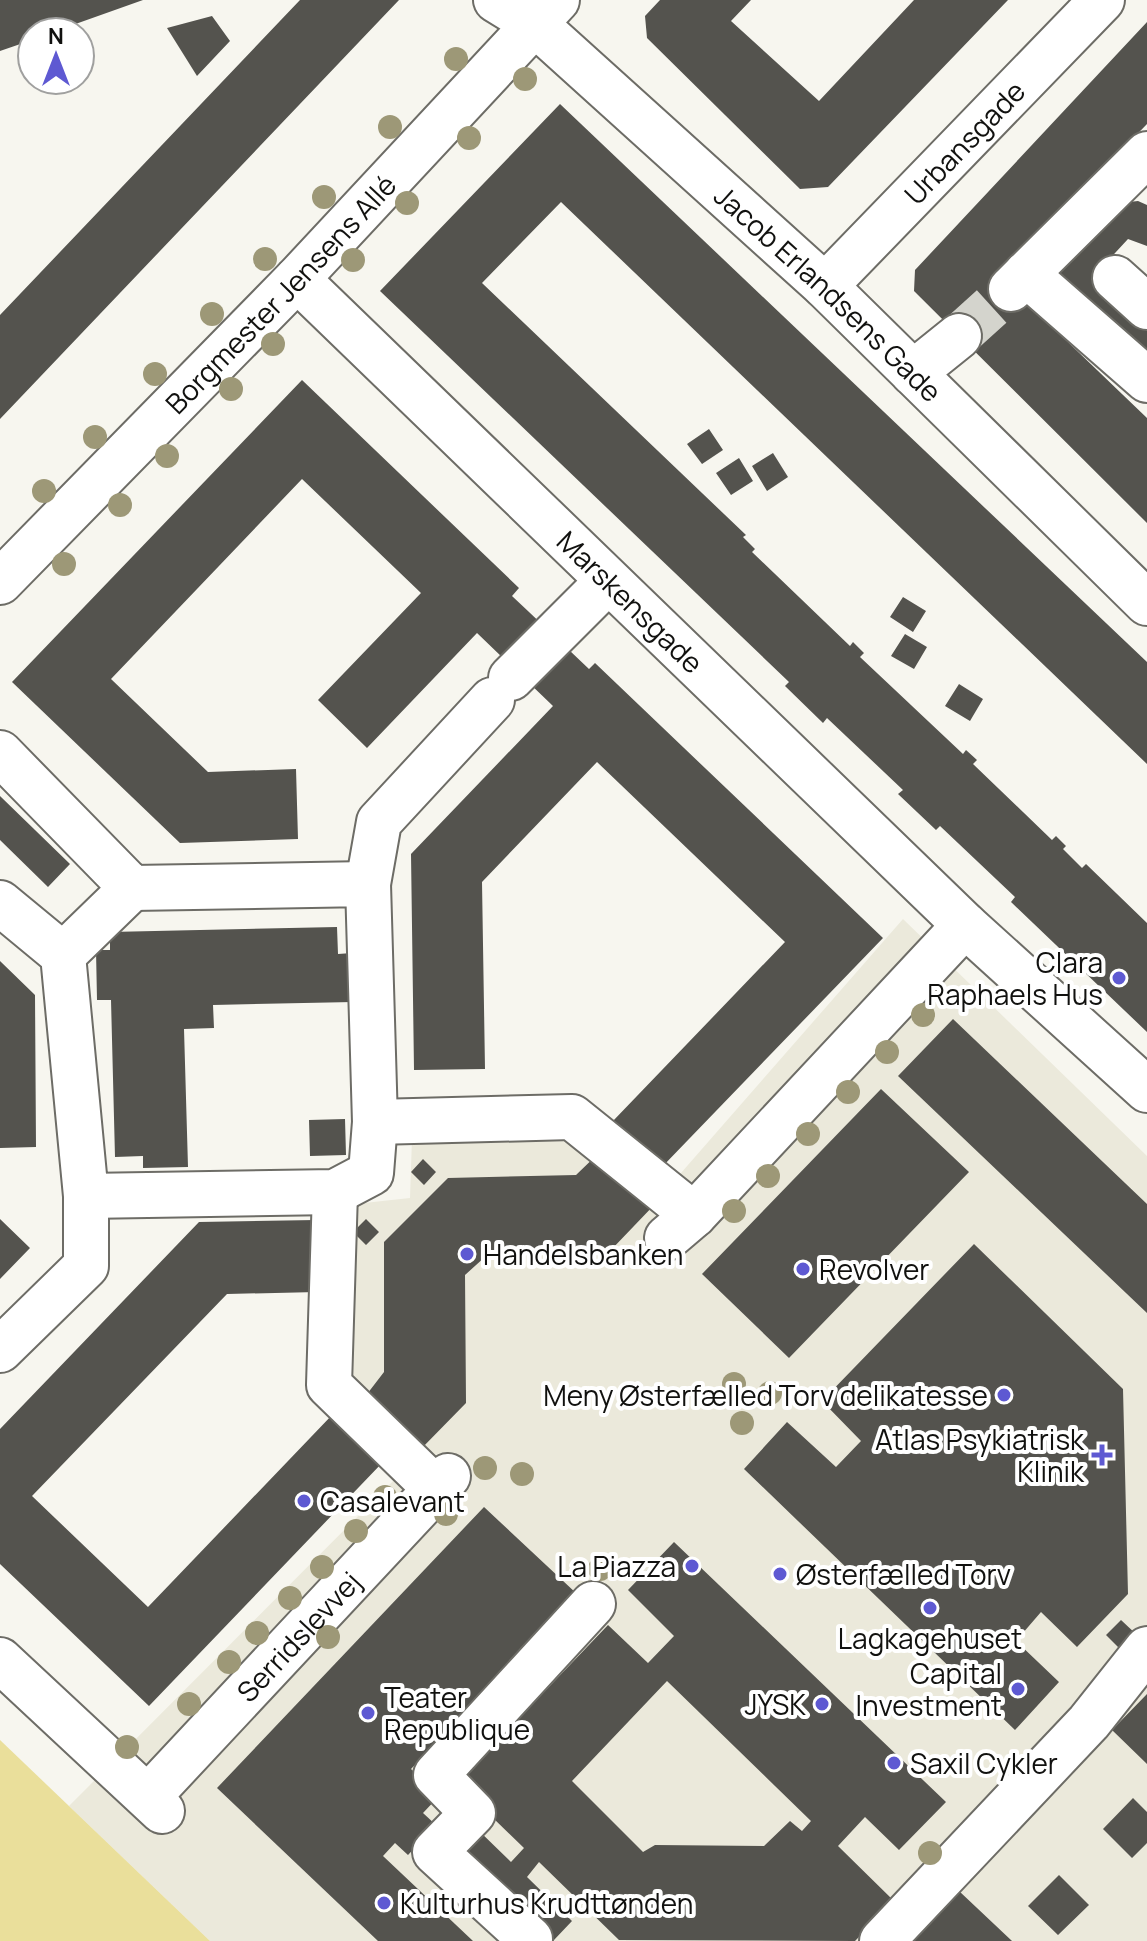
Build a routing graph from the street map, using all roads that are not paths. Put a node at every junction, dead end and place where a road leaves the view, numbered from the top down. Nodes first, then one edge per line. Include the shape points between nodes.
1 (496, 0) edge
2 (1102, 0) edge
3 (546, 12) edge
4 (1140, 172) edge
5 (1115, 278) dead end
6 (297, 279) junction
7 (825, 286) junction
8 (1147, 307) edge
9 (959, 336) tunnel mouth
10 (913, 373) junction
11 (1147, 380) edge
12 (0, 582) edge
13 (607, 582) junction
14 (1147, 603) edge
15 (0, 753) edge
16 (368, 884) junction
17 (132, 888) junction
18 (0, 903) edge
19 (965, 925) junction
20 (63, 955) junction
21 (1147, 1090) edge
22 (375, 1122) junction
23 (335, 1192) junction
24 (86, 1196) junction
25 (0, 1350) edge
26 (593, 1604) dead end
27 (1147, 1649) edge
28 (0, 1660) edge
29 (528, 1941) edge
30 (882, 1941) edge

1 - 3 street, Jacob Erlandsens Gade
2 - 7 street, Urbansgade
3 - 6 street, Borgmester Jensens Allé
3 - 7 street, Jacob Erlandsens Gade
4 - 11 street via 1018,282
5 - 8 street
6 - 12 street, Borgmester Jensens Allé
6 - 13 street, Marskensgade
7 - 10 street, Jacob Erlandsens Gade
9 - 10 street
10 - 14 street, Jacob Erlandsens Gade
13 - 16 street via 379,822
13 - 19 street, Marskensgade
15 - 17 street
16 - 17 street
16 - 22 street
17 - 20 street
18 - 20 street
19 - 21 street, Marskensgade
19 - 22 street via 680,1226 572,1117
20 - 24 street
22 - 23 street via 371,1173
23 - 24 street
23 - 28 street, Serridslevvej via 329,1385 442,1483 155,1804
24 - 25 street via 86,1266
26 - 29 street via 436,1775 473,1813 435,1852
27 - 30 street via 1089,1722

